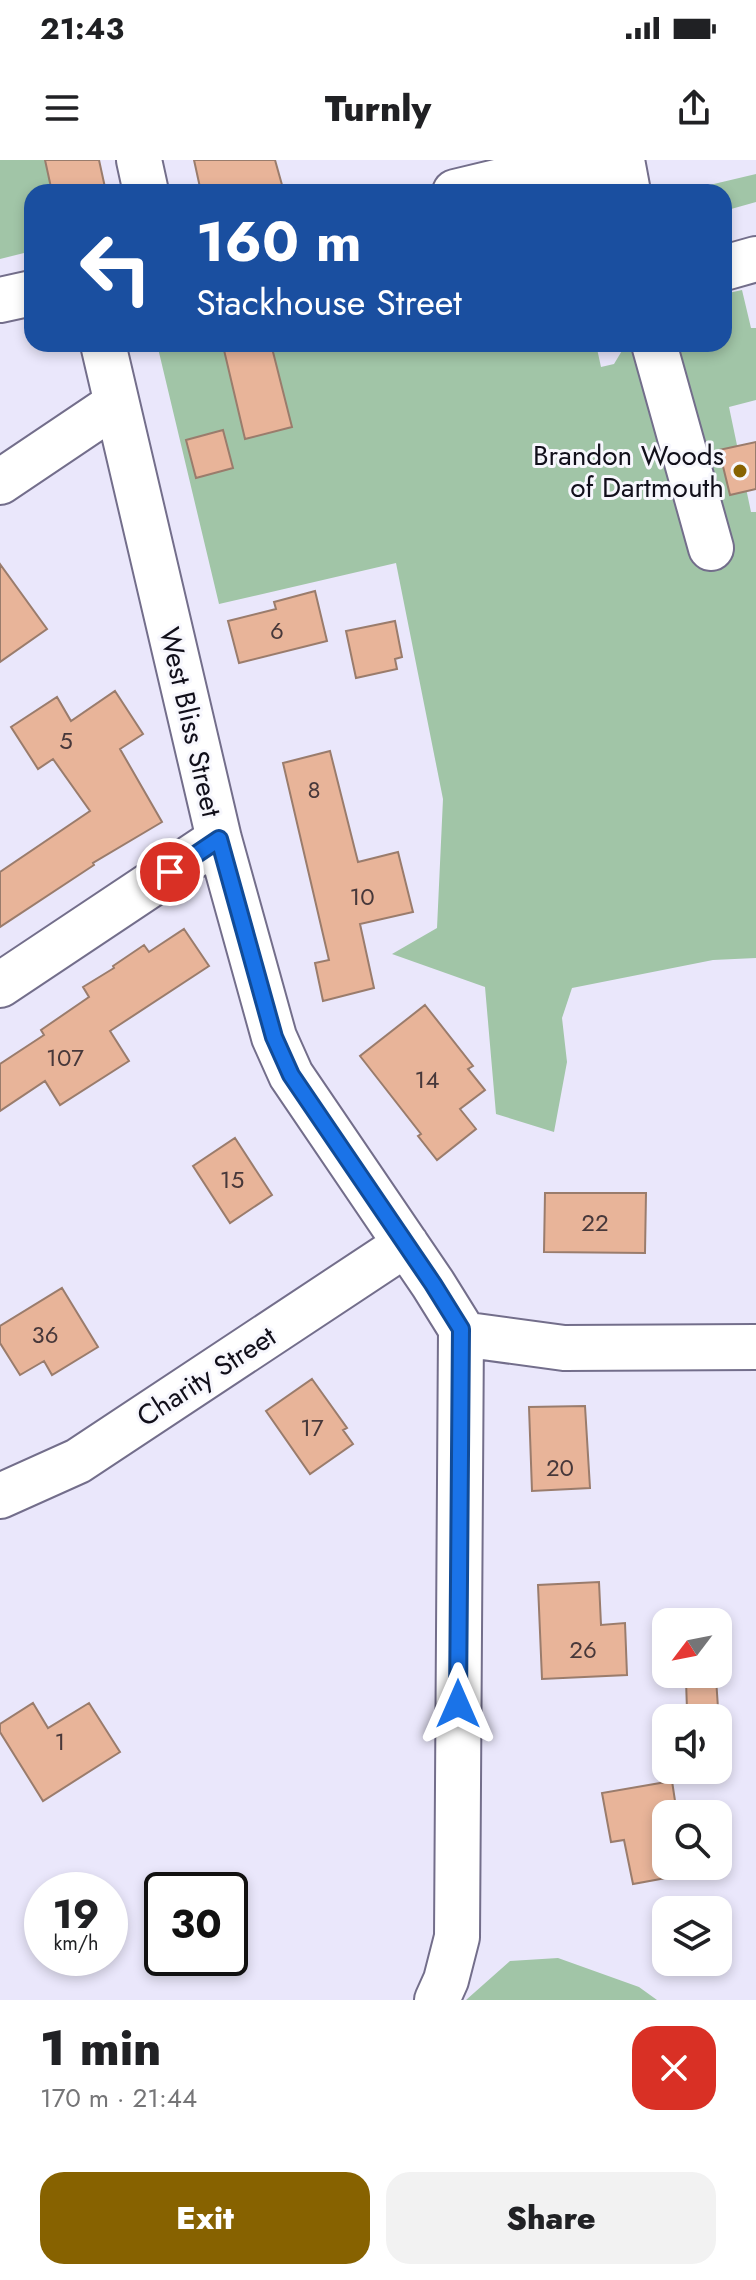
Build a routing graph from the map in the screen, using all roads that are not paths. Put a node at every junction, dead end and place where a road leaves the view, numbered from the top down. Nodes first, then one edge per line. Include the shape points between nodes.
1 (139, 160) edge
2 (591, 167) edge
3 (144, 184) edge
4 (499, 184) edge
5 (616, 184) edge
6 (756, 259) edge
7 (732, 266) edge
8 (24, 295) edge
9 (0, 300) edge
10 (105, 352) edge
11 (656, 352) edge
12 (116, 404) junction
13 (0, 482) edge
14 (711, 548) dead end
15 (219, 839) junction
16 (0, 985) edge
17 (406, 1244) junction
18 (461, 1334) junction
19 (756, 1347) edge
20 (0, 1496) edge
21 (437, 2000) edge

1 - 3 street
2 - 4 street
2 - 5 street
6 - 7 street
8 - 9 street
10 - 12 street, West Bliss Street
11 - 14 street
12 - 13 street
12 - 15 street, West Bliss Street
15 - 16 street
15 - 17 street, West Bliss Street via 274,1037 291,1075
17 - 18 street, West Bliss Street
17 - 20 street, Charity Street via 78,1461
18 - 19 street via 564,1348
18 - 21 street, West Bliss Street via 457,1937

